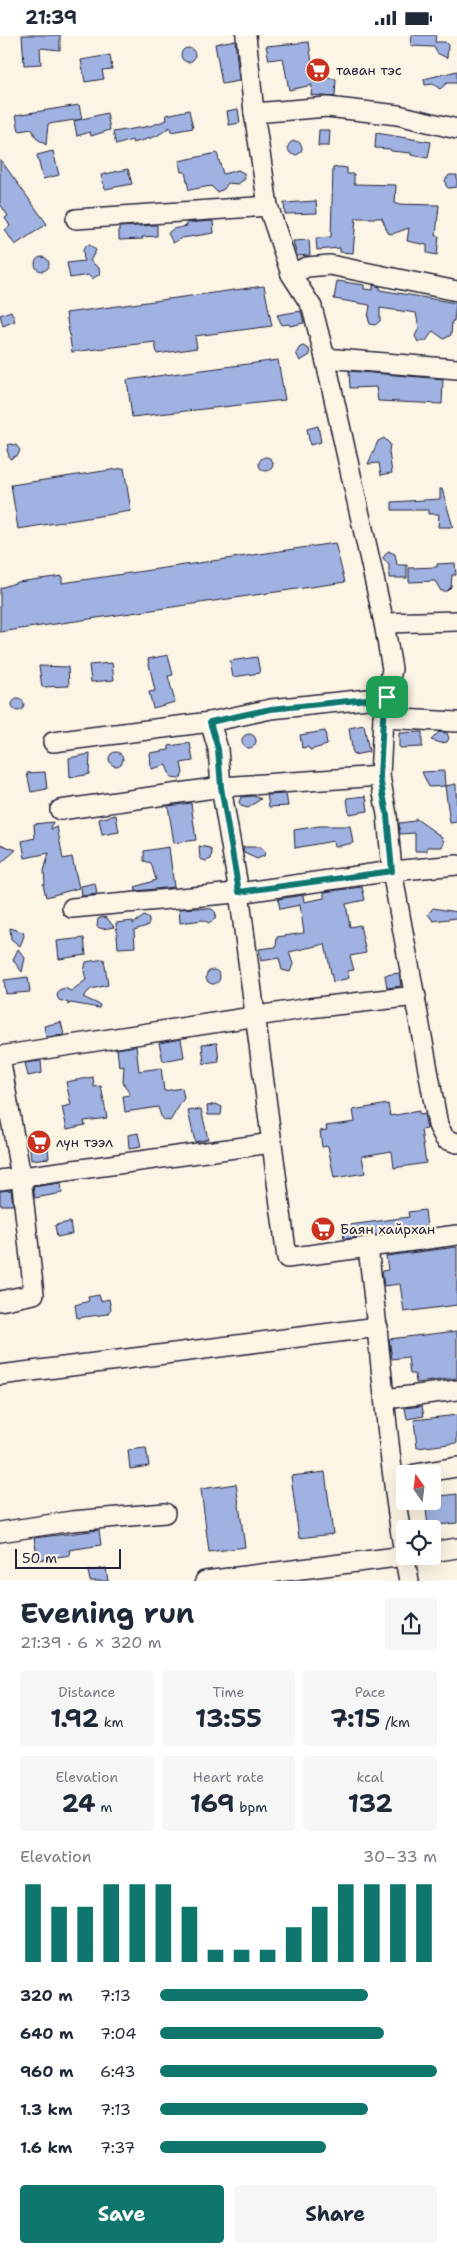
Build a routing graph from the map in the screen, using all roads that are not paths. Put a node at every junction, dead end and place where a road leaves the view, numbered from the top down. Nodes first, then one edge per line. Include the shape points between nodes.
1 (246, 35) edge
2 (254, 113) junction
3 (457, 129) edge
4 (268, 206) junction
5 (76, 219) dead end
6 (291, 274) junction
7 (457, 291) edge
8 (325, 358) junction
9 (457, 369) edge
10 (457, 621) edge
11 (384, 623) junction
12 (387, 697) junction
13 (383, 718) junction
14 (210, 722) junction
15 (457, 722) edge
16 (52, 742) dead end
17 (380, 777) junction
18 (221, 787) junction
19 (60, 810) dead end
20 (457, 865) edge
21 (392, 871) junction
22 (239, 892) junction
23 (72, 908) dead end
24 (416, 996) junction
25 (254, 1016) junction
26 (0, 1057) edge
27 (272, 1143) junction
28 (457, 1143) edge
29 (21, 1177) junction
30 (0, 1180) edge
31 (457, 1235) edge
32 (368, 1248) junction
33 (0, 1301) edge
34 (378, 1327) junction
35 (0, 1375) edge
36 (457, 1390) edge
37 (385, 1399) junction
38 (397, 1465) edge
39 (457, 1467) edge
40 (441, 1470) edge
41 (165, 1513) dead end
42 (0, 1532) edge
43 (457, 1548) edge
44 (441, 1551) edge
45 (396, 1557) edge
46 (406, 1565) edge
47 (206, 1581) edge
48 (409, 1581) edge

1 - 2 street
2 - 3 street via 327,107 398,115
2 - 4 street
4 - 5 street
4 - 6 street
6 - 7 street via 307,267 330,265
6 - 8 street via 312,307
8 - 9 street
8 - 11 street
10 - 11 street
11 - 12 street via 392,669
12 - 13 street
12 - 14 street via 271,709
13 - 15 street
13 - 17 street
14 - 16 street
14 - 18 street via 218,749
17 - 18 street
17 - 21 street
18 - 19 street
18 - 22 street
20 - 21 street
21 - 22 street
21 - 24 street
22 - 23 street
22 - 25 street
24 - 25 street
24 - 28 street via 438,1125 445,1139
25 - 26 street
25 - 27 street
26 - 29 street
27 - 29 street
27 - 32 street via 287,1258
29 - 30 street
29 - 33 street via 34,1295
31 - 32 street
32 - 34 street
34 - 35 street
34 - 37 street
36 - 37 street
37 - 38 street
39 - 40 street
41 - 42 street via 72,1521
43 - 44 street
45 - 47 street
46 - 48 street

